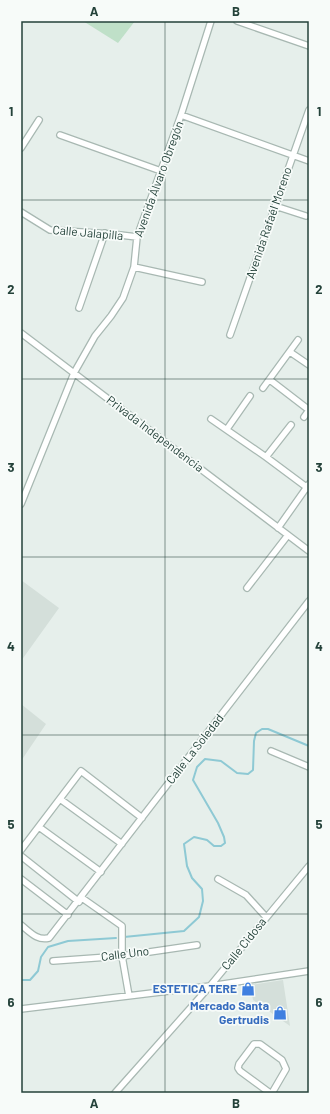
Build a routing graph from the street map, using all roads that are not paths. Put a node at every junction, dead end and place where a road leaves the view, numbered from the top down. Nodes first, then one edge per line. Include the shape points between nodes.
1 (211, 21) edge
2 (237, 21) edge
3 (309, 46) edge
4 (309, 110) edge
5 (182, 115) junction
6 (39, 120) dead end
7 (60, 135) dead end
8 (21, 148) edge
9 (293, 155) junction
10 (309, 160) edge
11 (161, 171) junction
12 (275, 206) junction
13 (21, 212) edge
14 (306, 216) dead end
15 (105, 233) junction
16 (136, 238) junction
17 (134, 267) junction
18 (202, 282) dead end
19 (79, 308) dead end
20 (21, 333) edge
21 (230, 335) dead end
22 (298, 340) dead end
23 (290, 352) junction
24 (309, 365) edge
25 (74, 373) junction
26 (270, 380) junction
27 (263, 388) dead end
28 (250, 396) dead end
29 (309, 410) edge
30 (304, 417) dead end
31 (211, 419) dead end
32 (291, 425) dead end
33 (226, 429) junction
34 (266, 457) junction
35 (308, 487) edge
36 (23, 492) edge
37 (21, 504) edge
38 (278, 528) junction
39 (288, 535) junction
40 (309, 551) edge
41 (247, 588) dead end
42 (309, 601) edge
43 (271, 751) dead end
44 (309, 767) edge
45 (60, 799) junction
46 (142, 818) junction
47 (39, 827) junction
48 (122, 844) junction
49 (21, 850) edge
50 (21, 856) edge
51 (309, 866) edge
52 (101, 872) junction
53 (21, 879) edge
54 (218, 879) dead end
55 (80, 900) junction
56 (68, 915) junction
57 (266, 917) junction
58 (21, 925) edge
59 (197, 945) dead end
60 (122, 956) junction
61 (54, 961) dead end
62 (309, 970) edge
63 (210, 986) junction
64 (129, 996) junction
65 (21, 1009) edge
66 (115, 1093) edge
67 (271, 1093) edge

1 - 5 street, Avenida Álvaro Obregón
2 - 3 street
4 - 9 street, Avenida Rafaél Moreno
5 - 9 street
5 - 11 street, Avenida Álvaro Obregón
6 - 8 street
7 - 11 street
9 - 10 street
9 - 12 street, Avenida Rafaél Moreno
11 - 16 street, Avenida Álvaro Obregón
12 - 14 street
12 - 21 street, Avenida Rafaél Moreno
13 - 15 street, Calle Jalapilla via 50,230
15 - 16 street, Calle Jalapilla
15 - 19 street
16 - 17 street, Avenida Álvaro Obregón
17 - 18 street
17 - 25 street, Avenida Álvaro Obregón via 119,306 95,336
20 - 25 street, Privada Independencia
22 - 23 street
23 - 24 street
23 - 26 street
25 - 36 street, Avenida Álvaro Obregón
25 - 38 street, Privada Independencia
26 - 27 street
26 - 29 street
28 - 33 street
29 - 30 street
31 - 33 street
32 - 34 street
33 - 34 street
34 - 35 street
35 - 38 street
36 - 37 street, Avenida Álvaro Obregón
38 - 39 street, Privada Independencia
39 - 40 street, Privada Independencia
39 - 41 street
42 - 46 street, Calle La Soledad
43 - 44 street
45 - 46 street via 81,771
45 - 47 street
45 - 48 street
46 - 48 street, Calle La Soledad
47 - 49 street
47 - 52 street
48 - 52 street, Calle La Soledad
50 - 55 street
51 - 57 street, Calle Cidosa
52 - 55 street, Calle La Soledad
53 - 56 street
54 - 57 street via 246,895
55 - 56 street, Calle La Soledad
55 - 60 street via 122,926
56 - 58 street, Calle La Soledad via 49,938 43,940
57 - 63 street, Calle Cidosa
59 - 60 street, Calle Uno
60 - 61 street, Calle Uno
60 - 64 street
62 - 63 street
63 - 64 street
63 - 66 street, Calle Cidosa
64 - 65 street
67 - 67 street via 238,1068 256,1043 282,1060 286,1070

